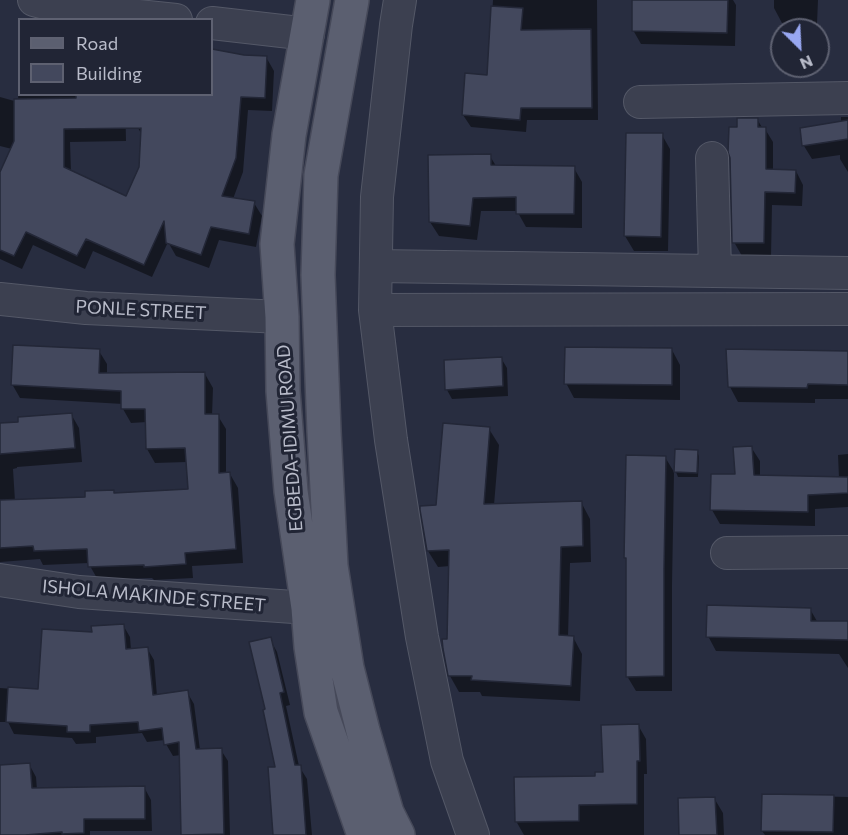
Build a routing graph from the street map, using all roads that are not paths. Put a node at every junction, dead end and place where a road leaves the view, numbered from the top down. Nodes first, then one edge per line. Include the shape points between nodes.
1 (34, 0) edge
2 (314, 0) edge
3 (352, 0) edge
4 (400, 0) edge
5 (157, 18) edge
6 (213, 23) edge
7 (308, 34) junction
8 (848, 98) edge
9 (640, 102) dead end
10 (712, 158) dead end
11 (377, 266) junction
12 (715, 271) junction
13 (848, 273) edge
14 (0, 299) edge
15 (848, 309) edge
16 (375, 310) junction
17 (282, 317) junction
18 (848, 552) edge
19 (727, 553) dead end
20 (0, 580) edge
21 (308, 608) junction
22 (364, 835) edge
23 (398, 835) edge
24 (473, 835) edge

1 - 5 street via 64,8
2 - 7 main road, EGBEDA-IDIMU ROAD
3 - 23 main road, EGBEDA-IDIMU ROAD via 321,176 318,275 331,566 347,668 387,813
4 - 11 street via 377,197
6 - 7 street
7 - 17 main road, EGBEDA-IDIMU ROAD via 289,135 277,244
8 - 9 street
10 - 12 street
11 - 12 street
11 - 16 street
12 - 13 street
14 - 17 street, PONLE STREET via 86,308
15 - 16 street
16 - 24 street via 422,636 447,761
17 - 21 main road, EGBEDA-IDIMU ROAD via 291,491
18 - 19 street
20 - 21 street, ISHOLA MAKINDE STREET via 79,592
21 - 22 main road, EGBEDA-IDIMU ROAD via 321,712

